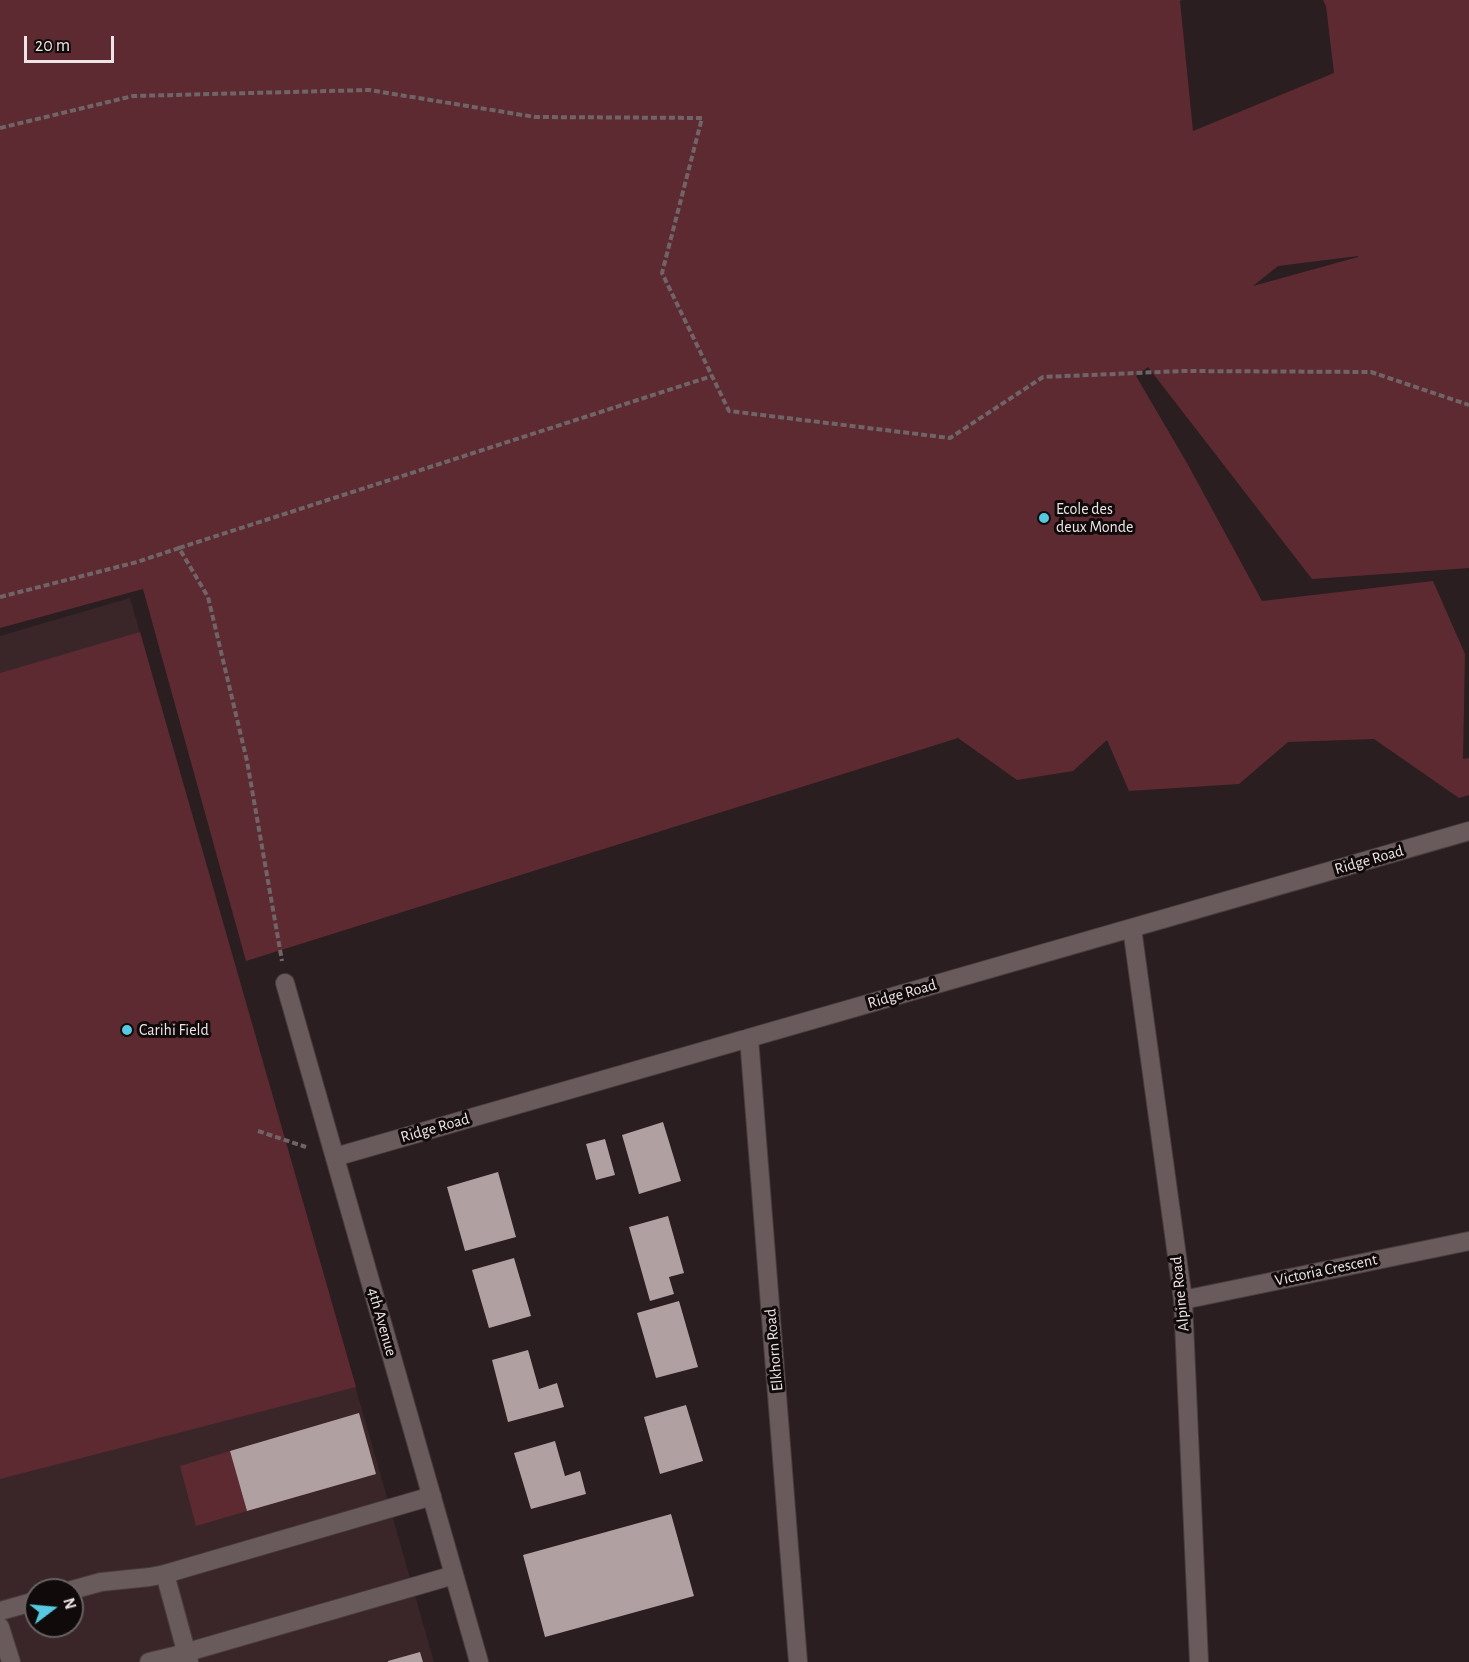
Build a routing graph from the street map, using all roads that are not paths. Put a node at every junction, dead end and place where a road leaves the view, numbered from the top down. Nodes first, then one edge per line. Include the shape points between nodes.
1 (1469, 831) edge
2 (1132, 928) junction
3 (285, 983) road end
4 (749, 1038) junction
5 (335, 1157) junction
6 (1469, 1241) edge
7 (1183, 1300) junction
8 (432, 1496) junction
9 (165, 1574) junction
10 (454, 1575) junction
11 (84, 1587) edge
12 (24, 1604) edge
13 (0, 1611) edge
14 (0, 1627) edge
15 (188, 1657) edge
16 (10, 1662) edge
17 (149, 1662) edge
18 (479, 1662) edge
19 (798, 1662) edge
20 (1199, 1662) edge

1 - 2 street, Ridge Road
2 - 4 street, Ridge Road
2 - 7 street, Alpine Road
3 - 5 street, 4th Avenue
4 - 5 street, Ridge Road
4 - 19 street, Elkhorn Road
5 - 8 street, 4th Avenue
6 - 7 street, Victoria Crescent
7 - 20 street, Alpine Road
8 - 9 street
8 - 10 street, 4th Avenue
9 - 11 street
9 - 15 street
10 - 15 street
10 - 18 street, 4th Avenue
12 - 13 street
14 - 16 street
15 - 17 street

